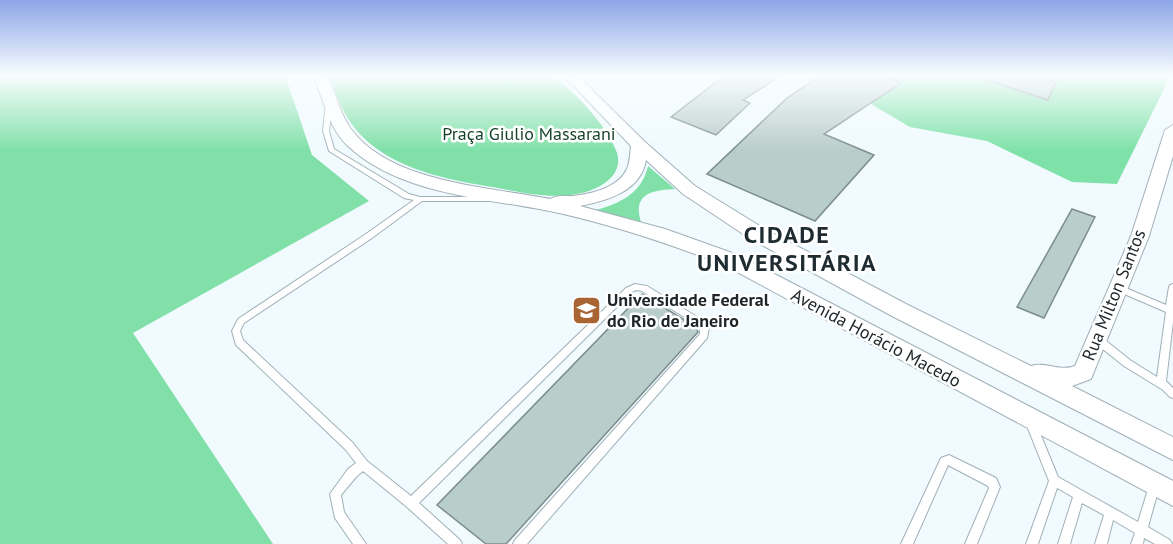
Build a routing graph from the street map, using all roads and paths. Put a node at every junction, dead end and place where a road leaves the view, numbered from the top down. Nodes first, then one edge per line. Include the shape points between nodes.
1 (596, 100) edge
2 (329, 102) joint
3 (1173, 130) edge
4 (639, 145) junction
5 (420, 199) junction
6 (526, 200) junction
7 (1173, 287) edge
8 (1118, 288) junction
9 (899, 310) junction
10 (1170, 310) junction
11 (1097, 339) junction
12 (1163, 386) junction
13 (1173, 394) edge
14 (1029, 419) junction
15 (1173, 449) edge
16 (363, 464) junction
17 (1054, 481) junction
18 (1164, 489) edge
19 (1079, 495) junction
20 (411, 503) junction
21 (1110, 513) junction
22 (1140, 530) junction
23 (360, 544) edge
24 (456, 544) edge
25 (519, 544) edge
26 (907, 544) edge
27 (971, 544) edge
28 (1032, 544) edge
29 (1064, 544) edge
30 (1101, 544) edge
31 (1137, 544) edge
32 (1166, 544) edge

1 - 4 street
2 - 5 lane via 326,131 331,150 395,190
2 - 6 street via 356,145 398,170 455,188
3 - 8 street, Rua Milton Santos via 1140,236
4 - 6 street via 635,170 615,189 577,201
4 - 9 street, Avenida Horácio Macedo via 689,190 756,233
5 - 6 lane
5 - 16 lane via 241,321 236,331 239,342 349,446
6 - 14 street, Avenida Horácio Macedo via 644,229 730,260
7 - 10 lane
8 - 10 lane
8 - 11 street, Rua Milton Santos
9 - 11 street, Rua Milton Santos via 1054,378 1075,377 1083,372
9 - 15 street, Avenida Horácio Macedo
10 - 12 lane
11 - 12 lane
12 - 13 lane
14 - 17 lane
14 - 18 street, Avenida Horácio Macedo
16 - 20 lane
16 - 23 lane via 335,494 339,514
17 - 19 lane
17 - 28 lane
18 - 22 lane
19 - 21 lane
19 - 29 lane
20 - 24 lane
20 - 25 lane via 629,290 644,288 699,322 705,328 704,335
21 - 22 lane
21 - 30 lane
22 - 31 lane
22 - 32 lane
26 - 27 lane via 945,461 949,460 995,487

